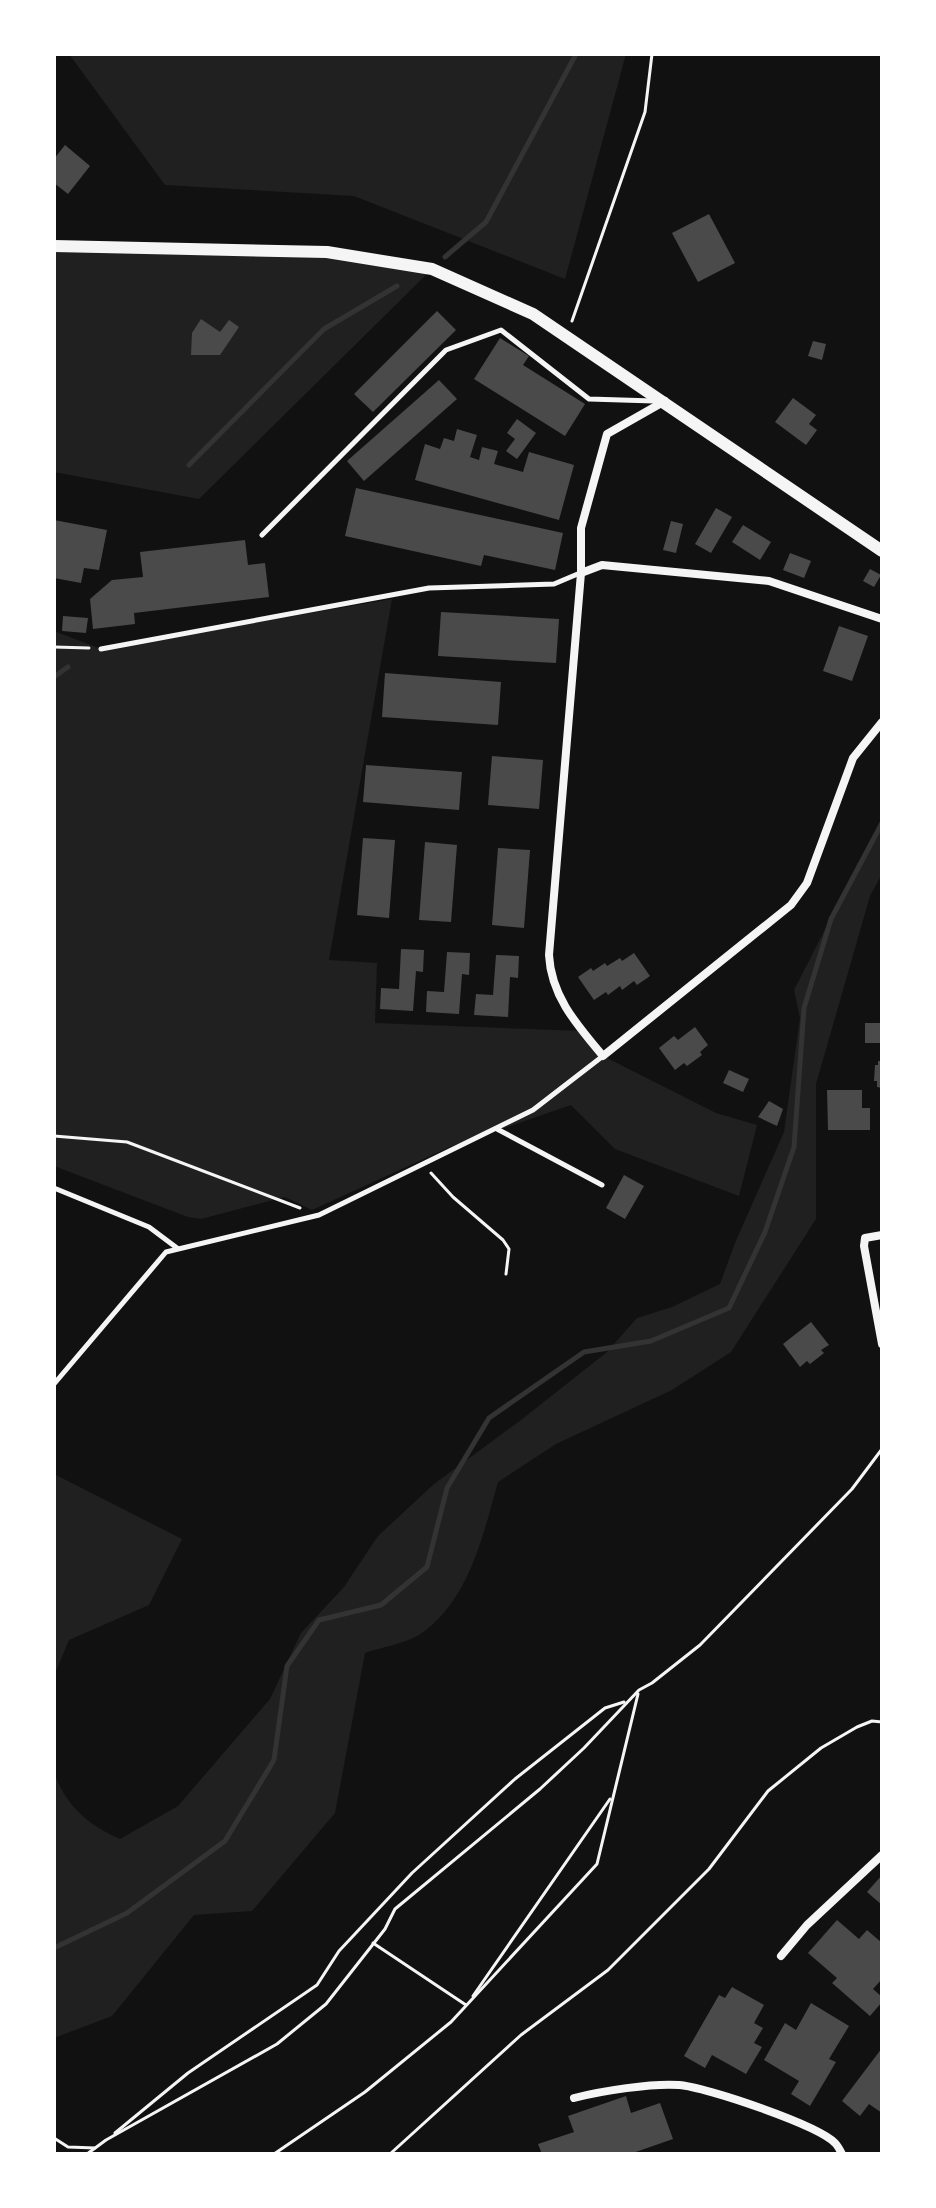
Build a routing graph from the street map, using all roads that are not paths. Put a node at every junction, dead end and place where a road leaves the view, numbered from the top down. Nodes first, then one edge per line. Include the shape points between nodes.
1 (54, 246) edge
2 (665, 401) junction
3 (262, 535) dead end
4 (882, 551) edge
5 (581, 573) junction
6 (882, 619) edge
7 (101, 649) road end
8 (882, 722) edge
9 (603, 1056) junction
10 (496, 1128) junction
11 (602, 1185) dead end
12 (54, 1188) edge
13 (882, 1235) edge
14 (178, 1248) junction
15 (882, 1344) edge
16 (54, 1384) edge
17 (882, 1855) edge
18 (781, 1956) dead end
19 (574, 2098) dead end
20 (842, 2154) edge

1 - 2 street via 327,252 432,269 533,314
2 - 3 lane via 589,399 501,330 446,350
2 - 4 street
2 - 5 street via 607,434 581,528
5 - 6 street via 602,565 769,581
5 - 7 lane via 554,584 429,588
5 - 9 street via 549,955 560,1001
8 - 9 street via 853,758 807,883 791,905
9 - 10 lane via 533,1110
10 - 11 lane
10 - 14 lane via 319,1215
12 - 14 lane via 149,1227
13 - 15 street via 865,1238 864,1246
14 - 16 lane via 166,1252
17 - 18 street
19 - 20 street via 679,2085 800,2124 834,2142

